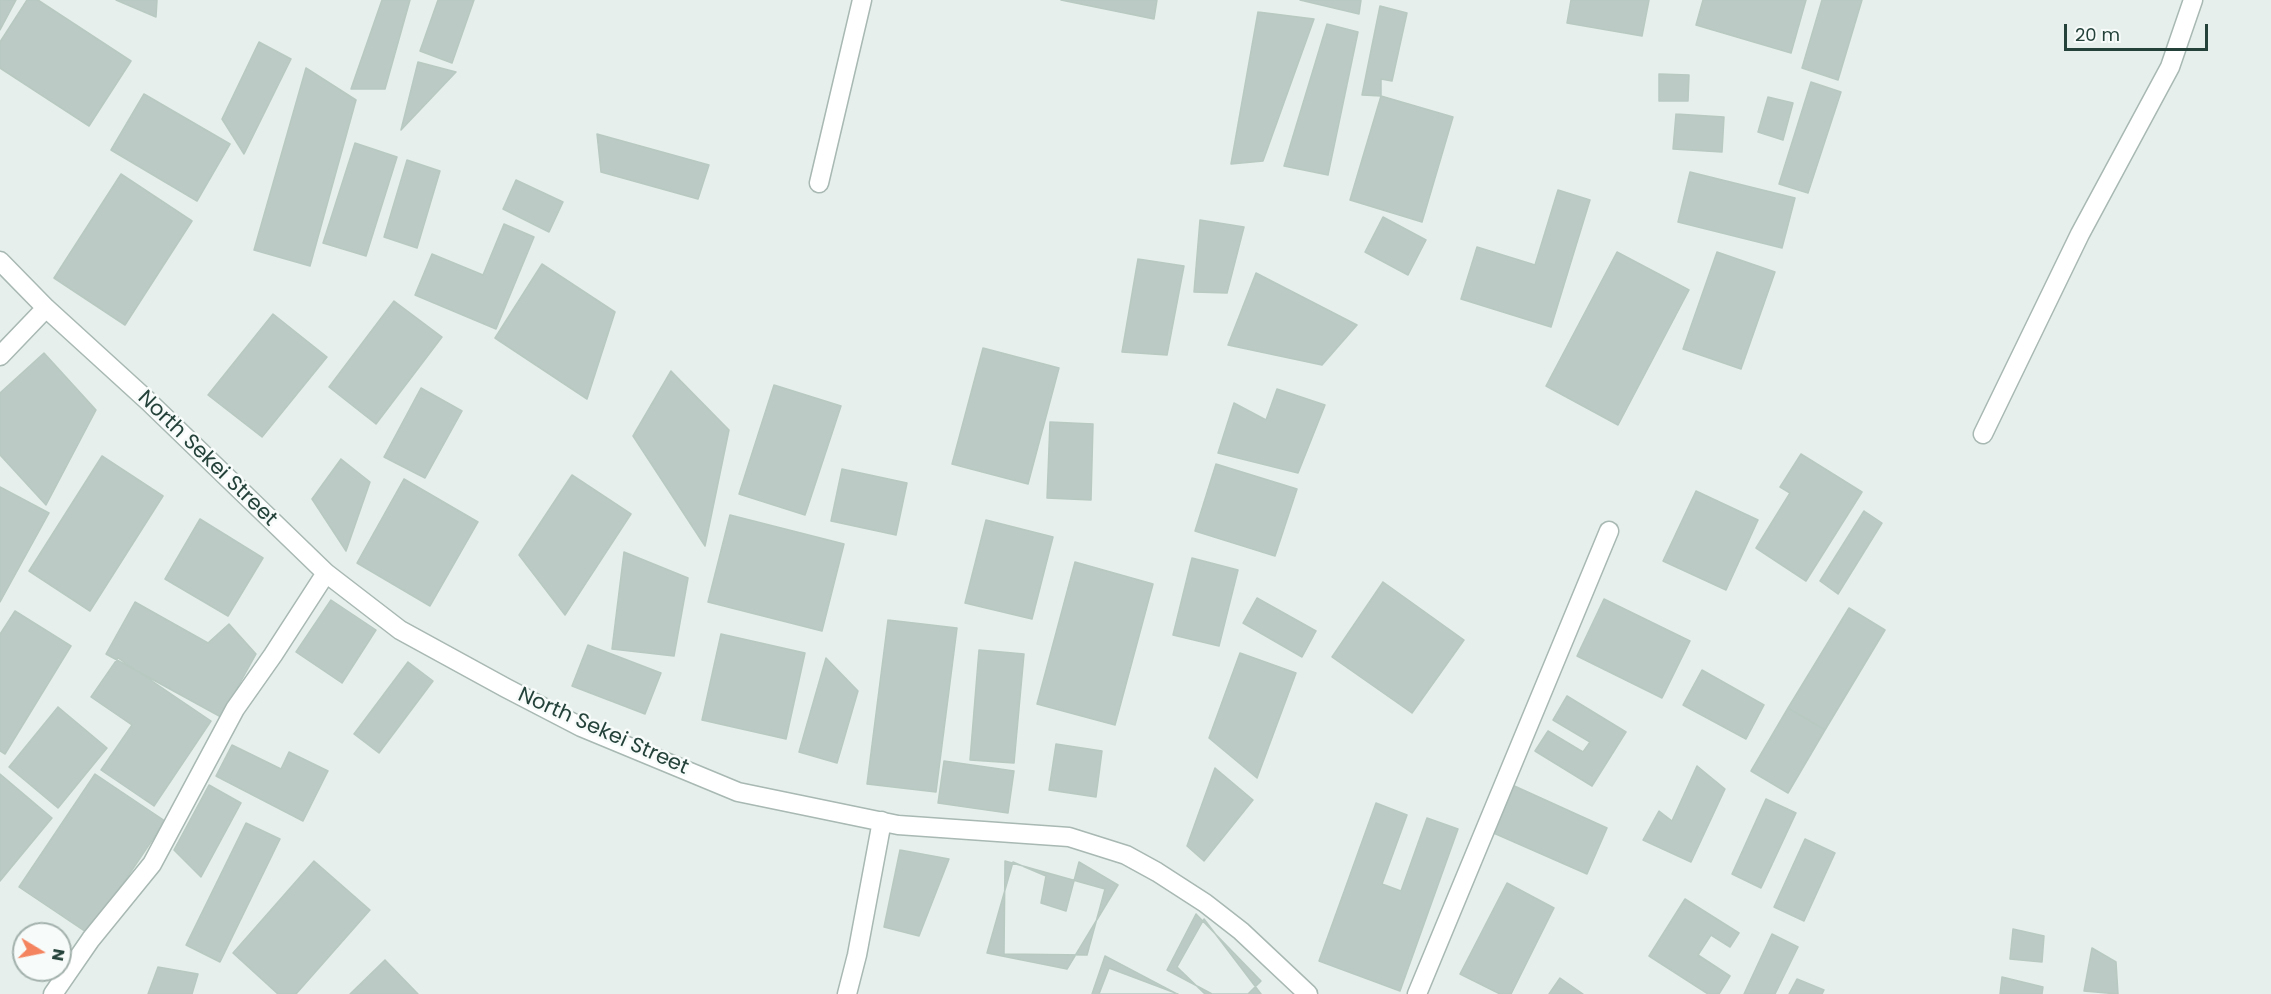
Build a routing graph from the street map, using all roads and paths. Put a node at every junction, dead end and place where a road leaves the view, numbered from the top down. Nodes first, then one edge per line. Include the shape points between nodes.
1 (862, 0) edge
2 (2193, 0) edge
3 (819, 183) dead end
4 (0, 261) edge
5 (46, 308) junction
6 (0, 356) edge
7 (1983, 434) dead end
8 (1608, 531) dead end
9 (326, 573) junction
10 (882, 821) junction
11 (53, 994) edge
12 (847, 994) edge
13 (1308, 994) edge
14 (1417, 994) edge

1 - 3 street
2 - 7 street via 2170,67 2080,234
4 - 5 street, North Sekei Street
5 - 6 street
5 - 9 street, North Sekei Street
8 - 14 street
9 - 10 street, North Sekei Street via 400,630 581,727 738,792
9 - 11 street via 235,709 152,864
10 - 12 street
10 - 13 street, North Sekei Street via 1069,837 1126,855 1205,903

